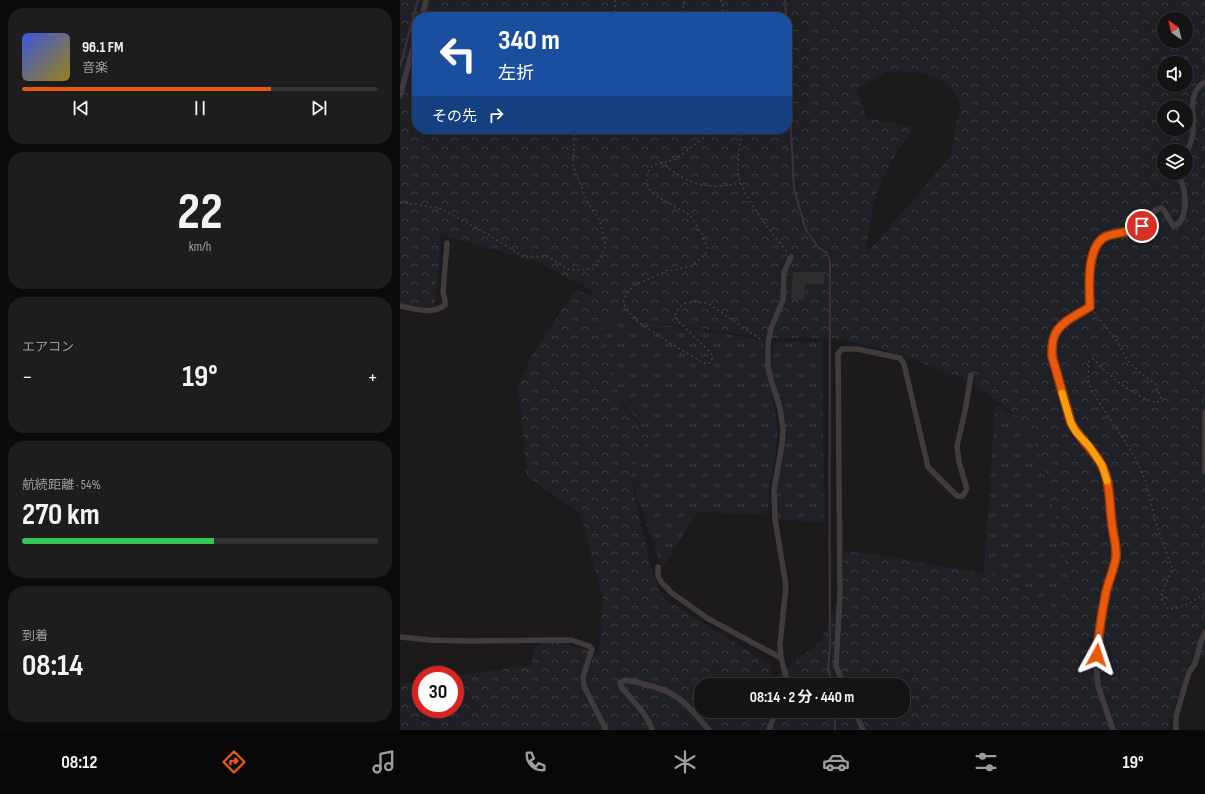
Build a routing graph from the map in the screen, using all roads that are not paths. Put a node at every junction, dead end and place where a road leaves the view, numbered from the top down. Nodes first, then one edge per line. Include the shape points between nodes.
1 (426, 0) edge
2 (423, 12) edge
3 (412, 52) edge
4 (1205, 82) edge
5 (400, 96) edge
6 (1191, 144) edge
7 (1181, 180) edge
8 (447, 243) dead end
9 (791, 257) road end
10 (400, 306) edge
11 (971, 375) dead end
12 (1205, 412) edge
13 (1205, 471) edge
14 (658, 567) dead end
15 (1205, 632) edge
16 (400, 637) edge
17 (780, 658) junction
18 (786, 678) edge
19 (841, 678) edge
20 (773, 718) edge
21 (858, 718) edge
22 (606, 730) edge
23 (652, 730) edge
24 (709, 730) edge
25 (769, 730) edge
26 (863, 730) edge
27 (1113, 730) edge
28 (1176, 730) edge

1 - 2 street
3 - 5 street
4 - 6 street via 1195,91 1192,104 1194,130
7 - 27 street via 1185,197 1181,221 1173,226 1164,210 1155,209 1136,230 1106,236 1098,241 1089,277 1090,307 1062,325 1054,336 1052,356 1071,423 1102,465 1110,499 1116,556 1106,592 1096,662 1098,686
8 - 10 street via 444,305 434,311
9 - 17 street via 784,272 783,300 771,328 768,344 768,366 783,429 774,490 775,519 786,586
11 - 19 street via 957,446 967,490 963,496 957,496 928,467 904,364 900,358 857,349 842,349 838,354 840,594 836,666
12 - 13 street
14 - 17 street via 658,576 672,593 707,618
15 - 28 street via 1195,664 1189,672 1176,716
16 - 22 street via 468,641 571,640 589,646 592,649 583,677 584,686
17 - 18 street
20 - 25 street
21 - 26 street
23 - 24 street via 641,710 622,688 620,683 623,681 649,685 669,692 682,701

